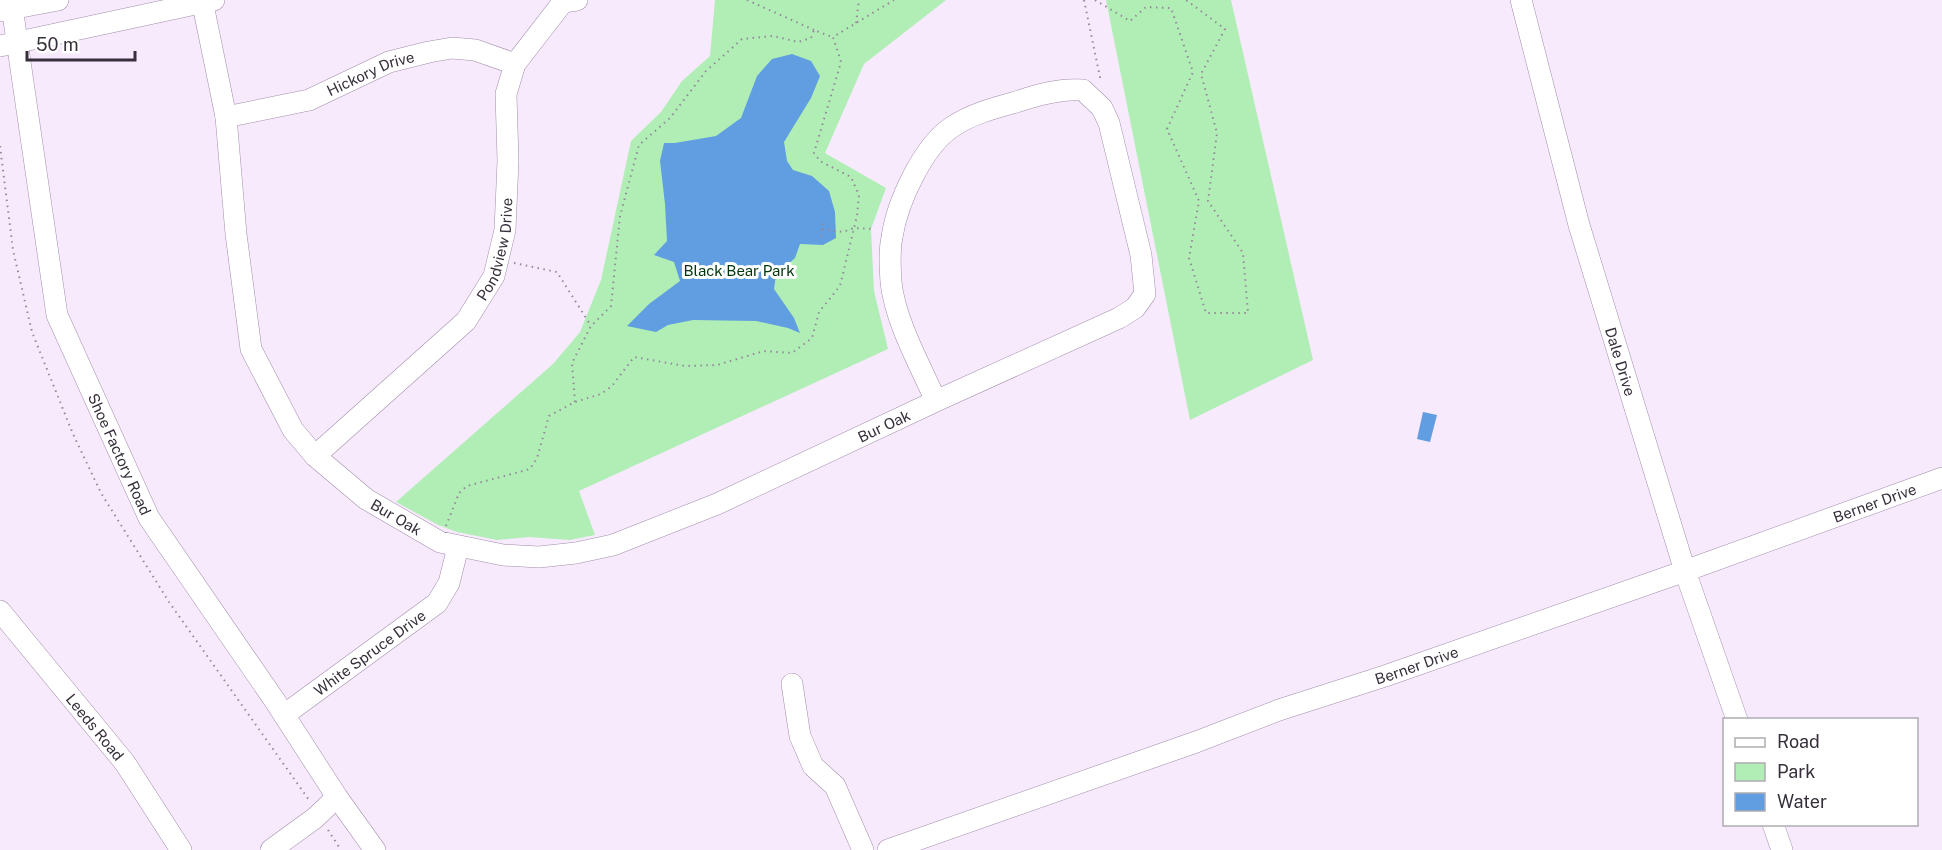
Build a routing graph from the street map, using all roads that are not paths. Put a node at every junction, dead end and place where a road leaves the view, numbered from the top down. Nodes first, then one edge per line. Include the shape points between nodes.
1 (58, 0) edge
2 (577, 0) edge
3 (1521, 0) edge
4 (206, 1) edge
5 (8, 7) edge
6 (8, 44) edge
7 (515, 64) junction
8 (226, 117) junction
9 (936, 401) junction
10 (315, 456) junction
11 (1942, 478) edge
12 (449, 544) junction
13 (1685, 571) junction
14 (0, 611) edge
15 (792, 684) dead end
16 (284, 715) junction
17 (1736, 718) edge
18 (337, 797) junction
19 (1773, 826) edge
20 (182, 850) edge
21 (271, 850) edge
22 (375, 850) edge
23 (863, 850) edge
24 (888, 850) edge
25 (1782, 850) edge

1 - 5 street
2 - 7 street, Pondview Drive via 563,2
3 - 13 street, Dale Drive via 1579,225
4 - 6 street
4 - 8 street, Bur Oak
5 - 6 street, Shoe Factory Road
6 - 16 street, Shoe Factory Road via 57,315 149,518
7 - 8 street, Hickory Drive via 475,50 429,51 389,62 309,100
7 - 10 street, Pondview Drive via 506,94 505,230 494,276 466,321
8 - 10 street, Bur Oak via 251,349 293,430
9 - 9 street, Bur Oak via 898,312 891,284 892,232 918,168 951,128 972,116 1051,93 1083,90 1094,99 1109,123 1141,255 1145,294 1135,308 1119,318
9 - 12 street, Bur Oak via 717,504 613,545 539,557 503,555
10 - 12 street, Bur Oak via 366,499
11 - 13 street, Berner Drive
12 - 16 street, White Spruce Drive via 449,583 437,603
13 - 17 street, Dale Drive
13 - 24 street, Berner Drive
14 - 20 street, Leeds Road via 125,762
15 - 23 street via 800,736 813,766 835,786
16 - 18 street, Shoe Factory Road
18 - 21 street
18 - 22 street, Shoe Factory Road
19 - 25 street

